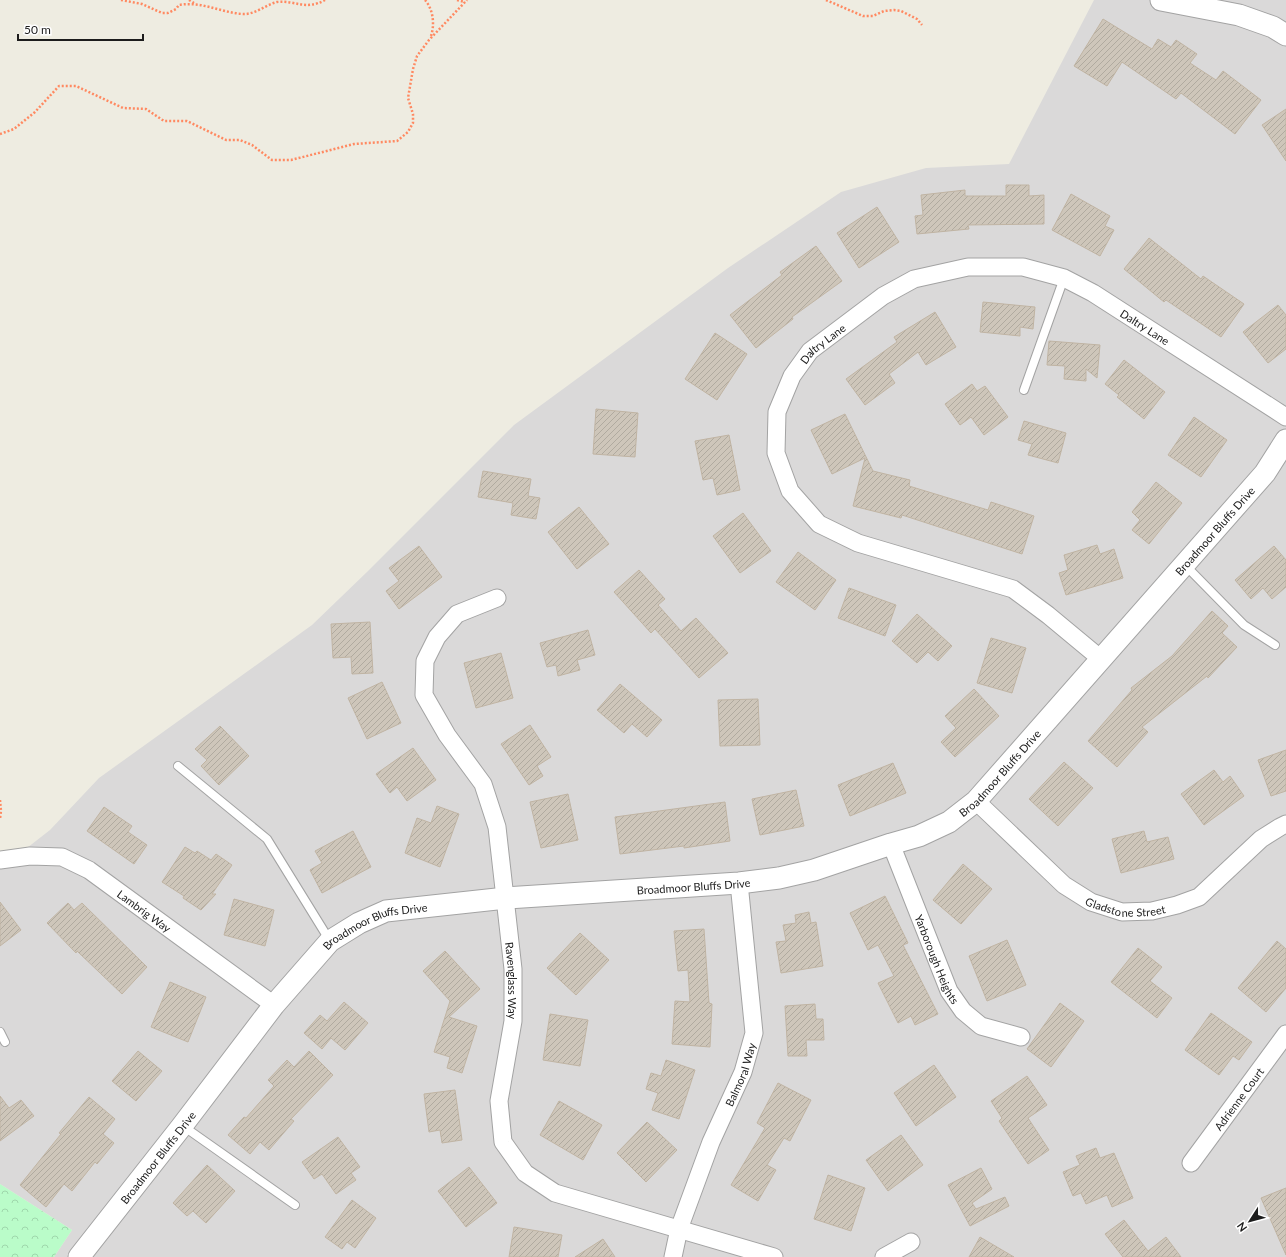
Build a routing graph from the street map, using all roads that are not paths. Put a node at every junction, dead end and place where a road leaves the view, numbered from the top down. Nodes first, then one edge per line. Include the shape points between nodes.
1 (1161, 0) edge
2 (1286, 35) edge
3 (1064, 278) junction
4 (1024, 390) dead end
5 (1286, 418) edge
6 (1286, 440) edge
7 (1185, 564) junction
8 (497, 598) dead end
9 (1275, 645) dead end
10 (1101, 659) junction
11 (178, 766) dead end
12 (976, 801) junction
13 (1286, 824) edge
14 (891, 844) junction
15 (0, 860) edge
16 (739, 883) junction
17 (506, 898) junction
18 (330, 941) junction
19 (274, 1005) junction
20 (0, 1032) edge
21 (1286, 1034) edge
22 (1022, 1037) dead end
23 (5, 1042) dead end
24 (182, 1126) junction
25 (1191, 1163) dead end
26 (295, 1205) dead end
27 (679, 1229) junction
28 (911, 1242) dead end
29 (78, 1257) edge
30 (673, 1257) edge
31 (774, 1257) edge
32 (884, 1257) edge

1 - 2 street via 1239,15 1273,27
3 - 4 lane
3 - 5 street, Daltry Lane via 1093,293
3 - 10 street, Daltry Lane via 1022,267 968,267 914,279 883,296 810,351 792,376 777,412 776,453 790,491 819,524 858,543 1013,589
6 - 7 street, Broadmoor Bluffs Drive via 1265,473
7 - 9 lane via 1244,625
7 - 10 street, Broadmoor Bluffs Drive
8 - 17 street, Ravenglass Way via 457,614 437,637 425,661 424,695 448,735 483,784 497,827
10 - 12 street, Broadmoor Bluffs Drive
11 - 18 lane via 267,839
12 - 13 street, Gladstone Street via 1064,885 1091,902 1122,912 1152,910 1199,897 1260,839
12 - 14 street, Broadmoor Bluffs Drive via 950,822 919,836
14 - 16 street, Broadmoor Bluffs Drive via 814,870
14 - 22 street, Yarborough Heights via 949,990 963,1011 981,1026
15 - 19 street, Lambrig Way via 30,856 62,857 89,870
16 - 17 street, Broadmoor Bluffs Drive
16 - 27 street, Balmoral Way via 754,1033 743,1072 711,1142
17 - 18 street, Broadmoor Bluffs Drive via 386,911 359,923
17 - 27 street, Ravenglass Way via 513,969 513,1021 499,1101 503,1142 525,1173 556,1193
18 - 19 street, Broadmoor Bluffs Drive
19 - 24 street, Broadmoor Bluffs Drive
20 - 23 lane
21 - 25 street, Adrienne Court
24 - 26 lane
24 - 29 street, Broadmoor Bluffs Drive
27 - 30 street, Balmoral Way
27 - 31 street, Ravenglass Way
28 - 32 street

